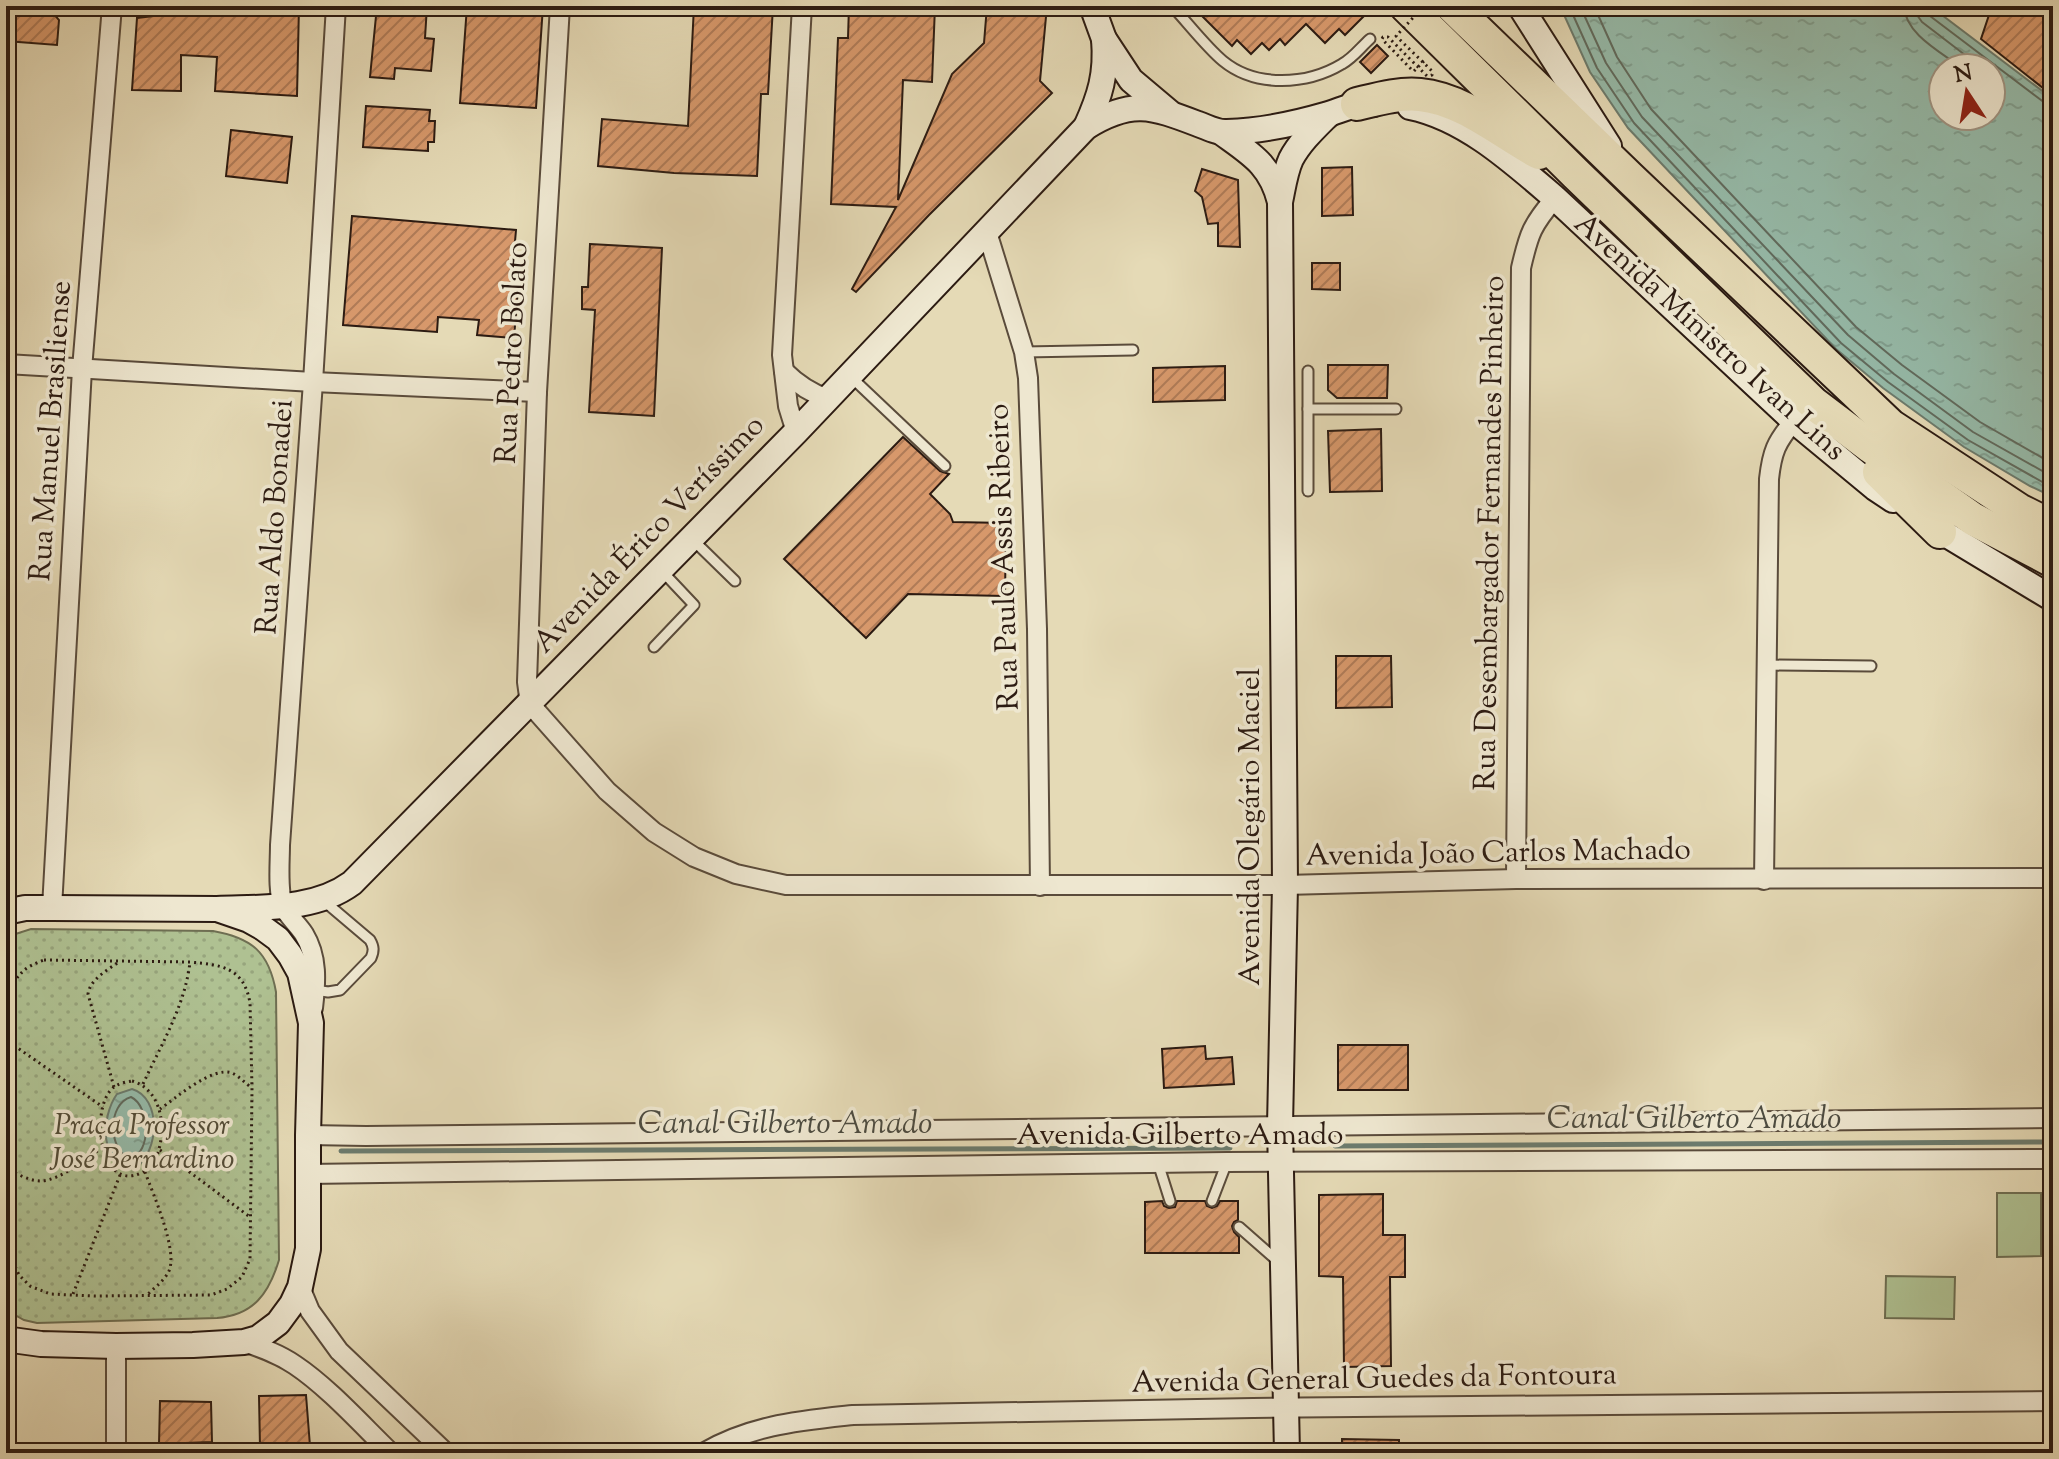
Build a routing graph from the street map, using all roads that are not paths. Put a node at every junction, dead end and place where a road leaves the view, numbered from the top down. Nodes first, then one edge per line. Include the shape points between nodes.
1 (112, 6) edge
2 (336, 6) edge
3 (560, 6) edge
4 (802, 6) edge
5 (1092, 6) edge
6 (1172, 6) edge
7 (1406, 6) edge
8 (1452, 6) edge
9 (1520, 6) edge
10 (1104, 39) junction
11 (1370, 39) dead end
12 (1343, 109) junction
13 (1171, 114) junction
14 (1086, 127) junction
15 (1222, 133) junction
16 (1630, 178) junction
17 (1566, 186) junction
18 (1280, 202) junction
19 (987, 232) junction
20 (1133, 350) dead end
21 (1024, 352) junction
22 (6, 364) edge
23 (82, 369) junction
24 (784, 371) junction
25 (1308, 371) dead end
26 (850, 376) junction
27 (313, 382) junction
28 (537, 392) junction
29 (828, 399) junction
30 (1308, 409) junction
31 (1396, 409) dead end
32 (1804, 412) junction
33 (796, 432) junction
34 (1282, 451) junction
35 (1308, 451) junction
36 (945, 466) dead end
37 (1308, 491) dead end
38 (2053, 527) edge
39 (1940, 532) joint
40 (692, 539) junction
41 (2053, 561) edge
42 (661, 570) junction
43 (735, 581) dead end
44 (2053, 599) edge
45 (654, 647) dead end
46 (1766, 664) junction
47 (1871, 666) dead end
48 (530, 704) junction
49 (2053, 878) edge
50 (1516, 879) junction
51 (1764, 880) junction
52 (1285, 885) junction
53 (1040, 886) junction
54 (322, 899) junction
55 (283, 906) junction
56 (52, 908) junction
57 (217, 909) junction
58 (7, 911) edge
59 (315, 990) junction
60 (311, 1023) junction
61 (2053, 1118) edge
62 (1280, 1126) junction
63 (308, 1135) junction
64 (2053, 1159) edge
65 (1227, 1162) junction
66 (1158, 1163) junction
67 (1280, 1163) junction
68 (307, 1174) junction
69 (1170, 1201) dead end
70 (1212, 1201) dead end
71 (1239, 1227) dead end
72 (1282, 1265) junction
73 (300, 1287) junction
74 (8, 1339) edge
75 (244, 1342) junction
76 (116, 1346) junction
77 (2053, 1401) edge
78 (1286, 1408) junction
79 (116, 1453) edge
80 (391, 1453) edge
81 (446, 1453) edge
82 (703, 1453) edge
83 (1287, 1453) edge

1 - 23 street, Rua Manuel Brasiliense
2 - 27 street, Rua Aldo Bonadei
3 - 28 street, Rua Pedro Bolato
4 - 24 street
5 - 10 main road
6 - 11 lane via 1224,62 1273,82 1333,69
7 - 17 highway, Avenida Ministro Ivan Lins
8 - 16 highway, Avenida Ministro Ivan Lins
9 - 16 main road
10 - 13 main road via 1131,80
10 - 14 main road via 1102,85
12 - 15 main road via 1270,128
12 - 17 highway via 1398,95 1454,104 1510,137
12 - 18 main road, Avenida Olegário Maciel via 1301,144 1286,172
13 - 14 main road via 1150,108 1120,110
13 - 15 main road
14 - 19 main road, Avenida Érico Veríssimo
15 - 18 main road, Avenida Olegário Maciel via 1263,165
16 - 38 highway, Avenida Ministro Ivan Lins via 1891,426
17 - 32 highway, Avenida Ministro Ivan Lins
17 - 50 street, Rua Desembargador Fernandes Pinheiro via 1535,221 1521,268
18 - 34 main road, Avenida Olegário Maciel
19 - 21 street, Rua Paulo Assis Ribeiro
19 - 26 main road, Avenida Érico Veríssimo
20 - 21 lane
21 - 53 street, Rua Paulo Assis Ribeiro via 1037,629
22 - 23 street
23 - 27 street
23 - 56 street, Rua Manuel Brasiliense
24 - 29 street via 798,385
24 - 33 street
25 - 30 lane
26 - 29 main road, Avenida Érico Veríssimo
26 - 36 lane
27 - 28 street
27 - 55 street, Rua Aldo Bonadei via 280,845
28 - 48 street, Rua Pedro Bolato
29 - 33 main road, Avenida Érico Veríssimo
30 - 31 lane
30 - 35 lane
32 - 39 highway via 1871,464
32 - 41 highway, Avenida Ministro Ivan Lins via 1871,447 1973,519
32 - 46 street via 1771,456
33 - 40 main road, Avenida Érico Veríssimo
34 - 35 lane
34 - 52 main road, Avenida Olegário Maciel
35 - 37 lane
39 - 44 main road
40 - 42 main road, Avenida Érico Veríssimo
40 - 43 lane
42 - 45 lane via 694,605
42 - 48 main road, Avenida Érico Veríssimo
46 - 47 lane
46 - 51 street
48 - 53 street, Avenida João Carlos Machado via 607,791 654,832 694,857 736,874 786,885
48 - 54 main road, Avenida Érico Veríssimo via 352,883
49 - 51 street, Avenida João Carlos Machado
50 - 51 street, Avenida João Carlos Machado
50 - 52 street, Avenida João Carlos Machado
52 - 53 street, Avenida João Carlos Machado
52 - 62 main road, Avenida Olegário Maciel
54 - 55 main road, Avenida Érico Veríssimo
54 - 59 lane via 370,940 373,952 340,990
55 - 57 main road, Avenida Érico Veríssimo
55 - 59 street via 313,955
56 - 57 main road
56 - 58 main road
57 - 60 main road via 249,920 278,939 300,973
59 - 60 street
60 - 63 main road
61 - 62 street, Avenida Gilberto Amado
62 - 63 street, Avenida Gilberto Amado
62 - 67 main road, Avenida Olegário Maciel
63 - 68 main road
64 - 67 street, Avenida Gilberto Amado
65 - 66 street, Avenida Gilberto Amado
65 - 67 street, Avenida Gilberto Amado
65 - 70 lane
66 - 68 street, Avenida Gilberto Amado
66 - 69 lane
67 - 72 main road, Avenida Olegário Maciel
68 - 73 main road via 308,1249
71 - 72 lane
72 - 78 main road, Avenida Olegário Maciel
73 - 75 main road via 278,1323
73 - 81 street via 339,1351
74 - 76 main road
75 - 76 main road
75 - 80 street via 295,1365
76 - 79 street
77 - 78 street, Avenida General Guedes da Fontoura
78 - 82 street, Avenida General Guedes da Fontoura via 853,1415 787,1422 729,1439
78 - 83 main road, Avenida Olegário Maciel

